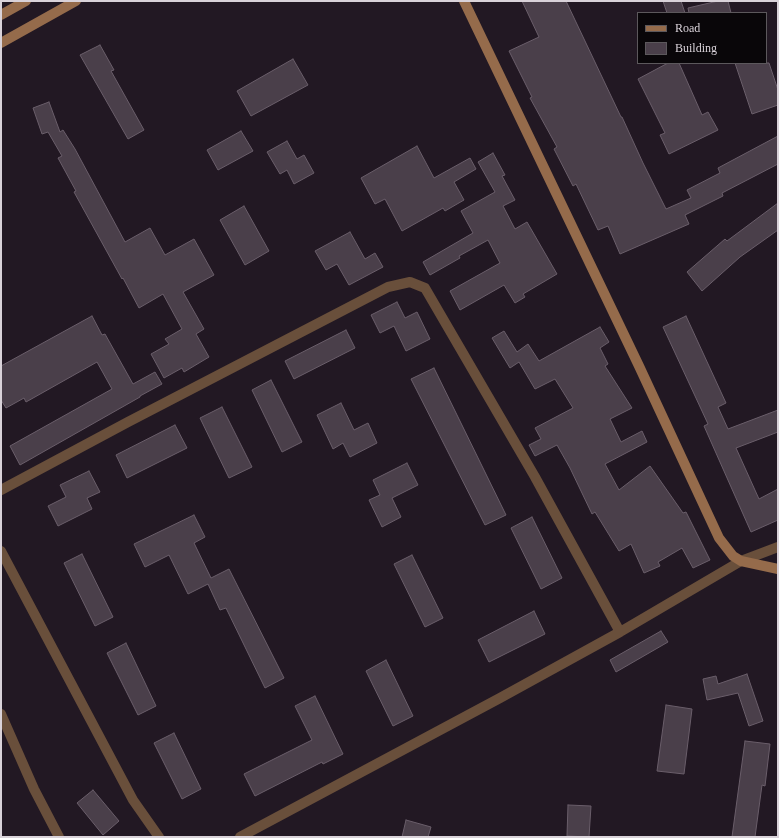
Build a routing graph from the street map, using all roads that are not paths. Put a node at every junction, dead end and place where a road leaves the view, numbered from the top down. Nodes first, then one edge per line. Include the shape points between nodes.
1 (26, 1) edge
2 (464, 1) edge
3 (72, 2) edge
4 (1, 15) edge
5 (1, 43) edge
6 (1, 490) edge
7 (778, 547) edge
8 (1, 551) edge
9 (741, 561) junction
10 (778, 570) edge
11 (620, 632) junction
12 (1, 714) edge
13 (59, 837) edge
14 (159, 837) edge
15 (240, 837) edge

1 - 4 street
2 - 9 street via 719,538 733,556
3 - 5 street
6 - 11 street via 388,287 410,282 425,288 535,477
7 - 9 street
8 - 14 street via 133,800
9 - 10 street
9 - 11 street
11 - 15 street
12 - 13 street via 34,789

